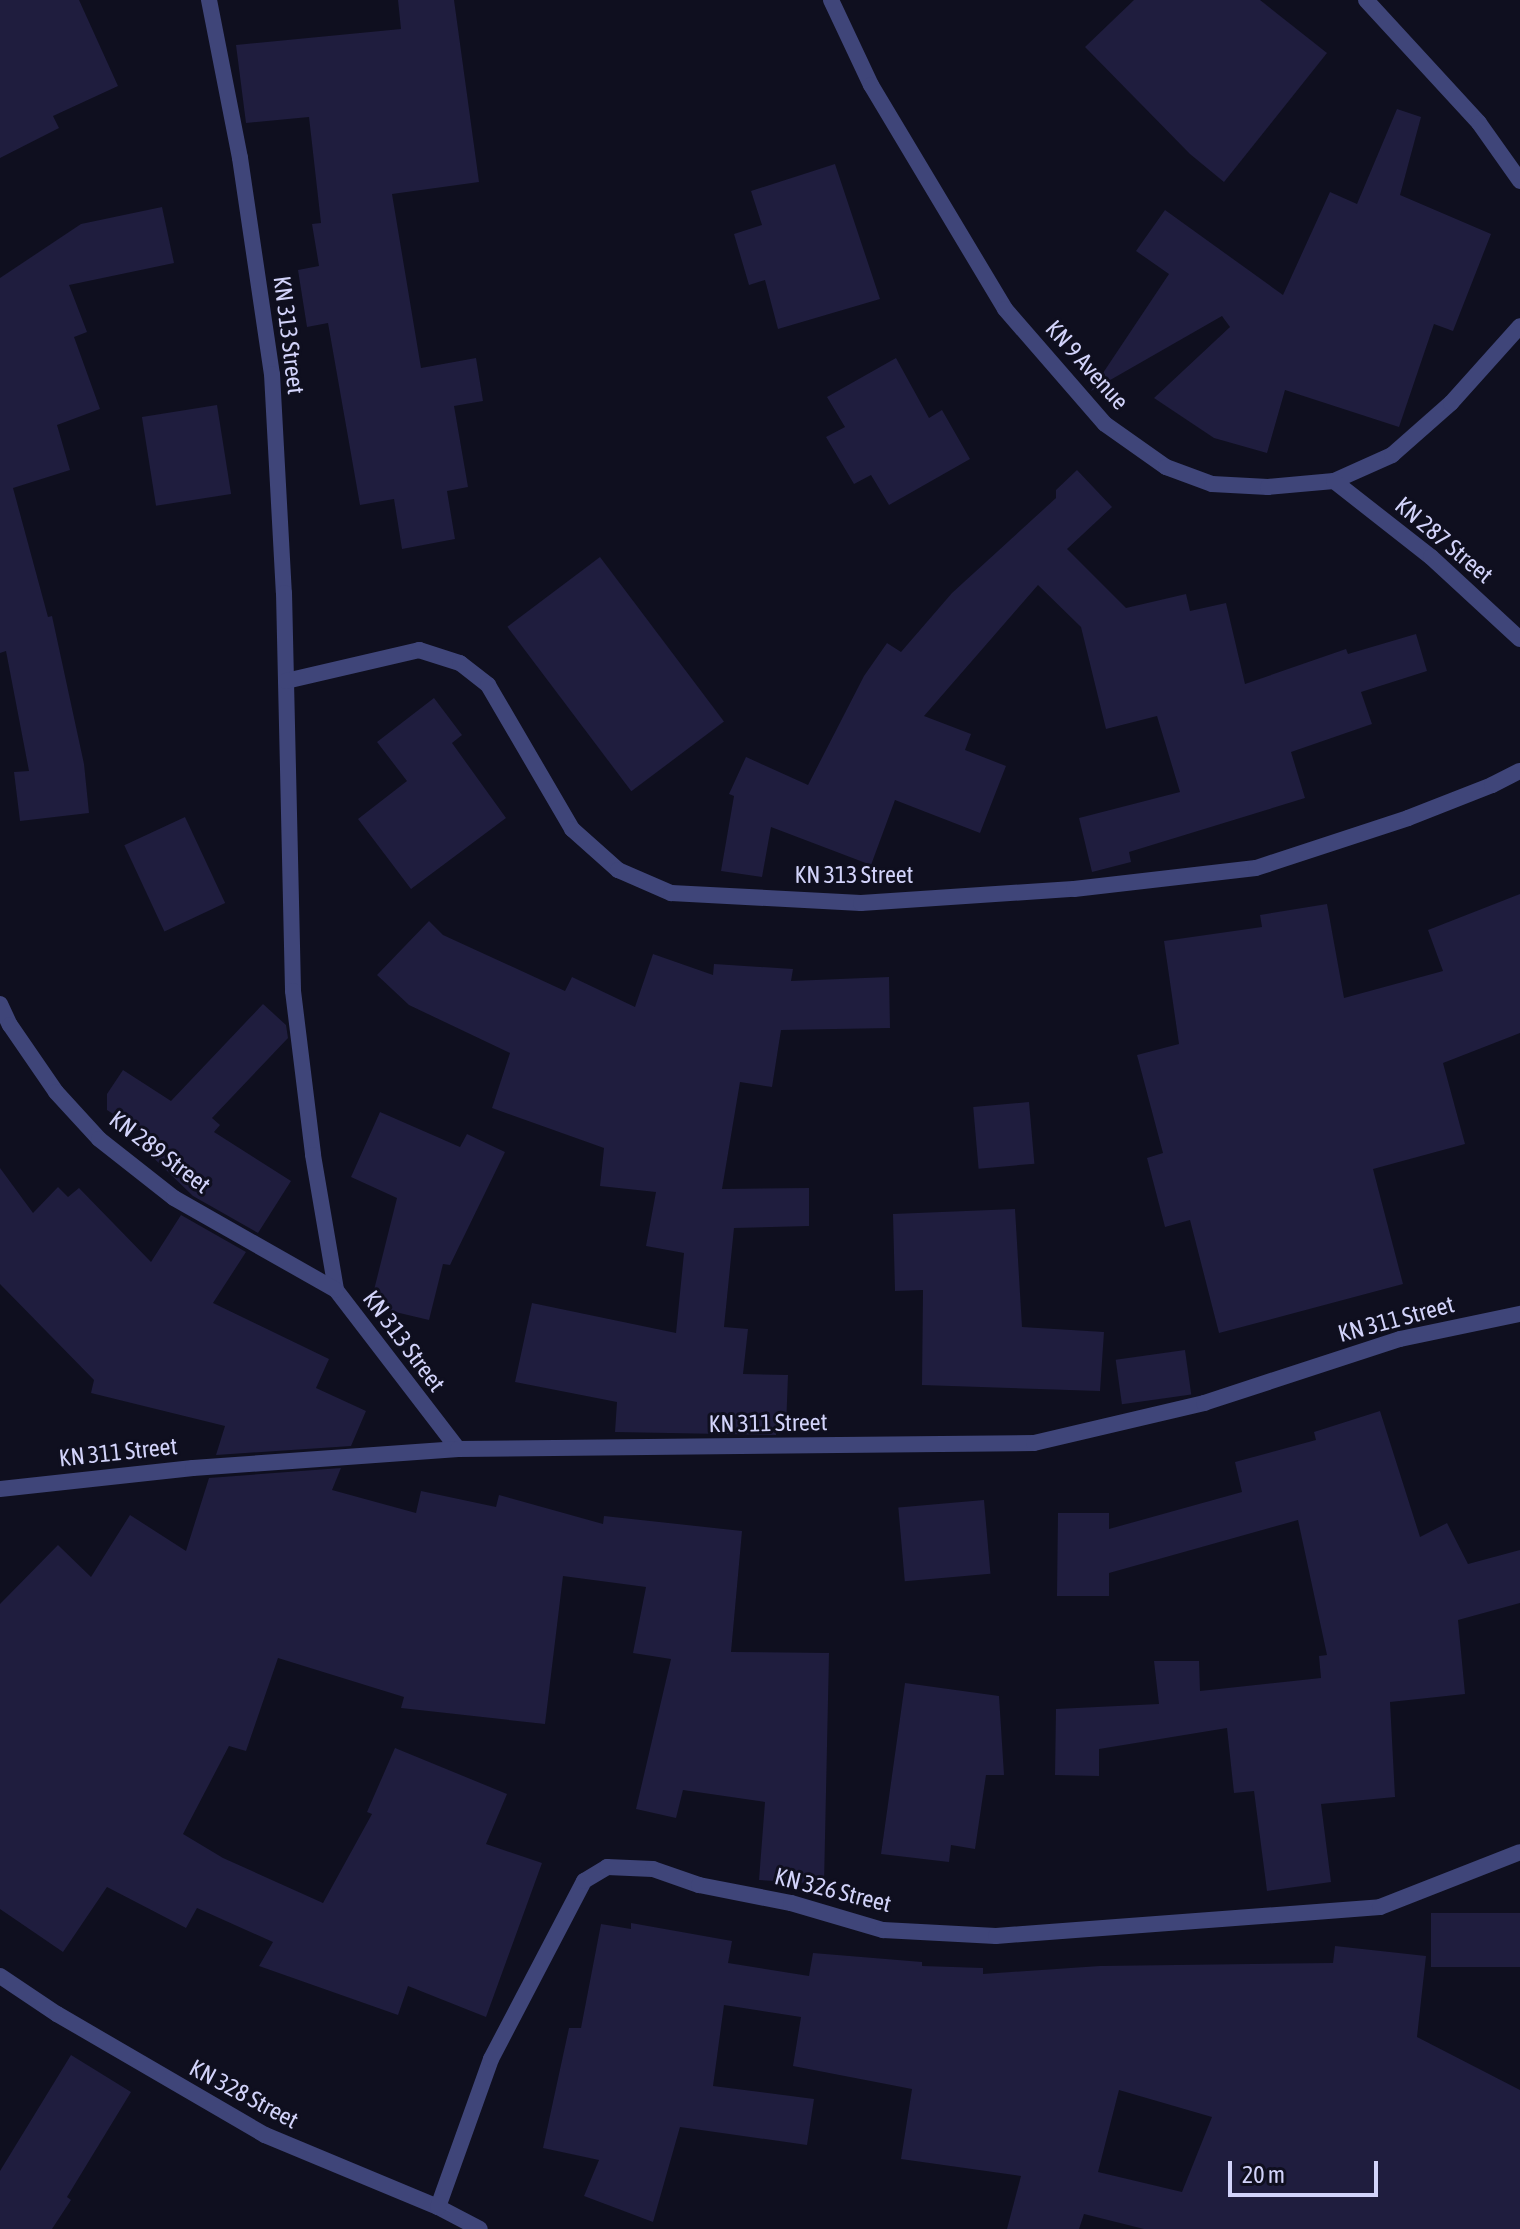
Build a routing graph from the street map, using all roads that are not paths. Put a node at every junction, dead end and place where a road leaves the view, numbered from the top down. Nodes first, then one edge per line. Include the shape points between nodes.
1 (209, 0) edge
2 (831, 0) edge
3 (1366, 0) edge
4 (1520, 181) edge
5 (1520, 326) edge
6 (1334, 481) junction
7 (1520, 639) edge
8 (286, 681) junction
9 (1520, 771) edge
10 (0, 1004) edge
11 (336, 1290) junction
12 (1520, 1314) edge
13 (458, 1449) junction
14 (0, 1489) edge
15 (1520, 1852) edge
16 (0, 1976) edge
17 (438, 2207) junction
18 (480, 2229) edge

1 - 8 street, KN 313 Street via 240,158 272,374
2 - 6 street, KN 9 Avenue via 871,85 1005,309 1105,424 1166,467 1212,484 1268,487
3 - 4 street via 1479,123
5 - 6 street, KN 9 Avenue via 1451,403 1392,455
6 - 7 street, KN 287 Street via 1431,557
8 - 9 street, KN 313 Street via 419,650 460,663 488,685 572,829 618,870 671,893 861,903 1074,889 1256,868 1408,818
8 - 11 street, KN 313 Street via 293,991
10 - 11 street, KN 289 Street via 56,1092 99,1139 174,1198
11 - 13 street, KN 313 Street
12 - 13 street, KN 311 Street via 1400,1339 1204,1403 1034,1443
13 - 14 street, KN 311 Street via 193,1468
15 - 17 street, KN 326 Street via 1380,1907 996,1936 883,1930 653,1869 607,1867 584,1881 491,2059
16 - 17 street, KN 328 Street via 265,2135
17 - 18 street, KN 328 Street

